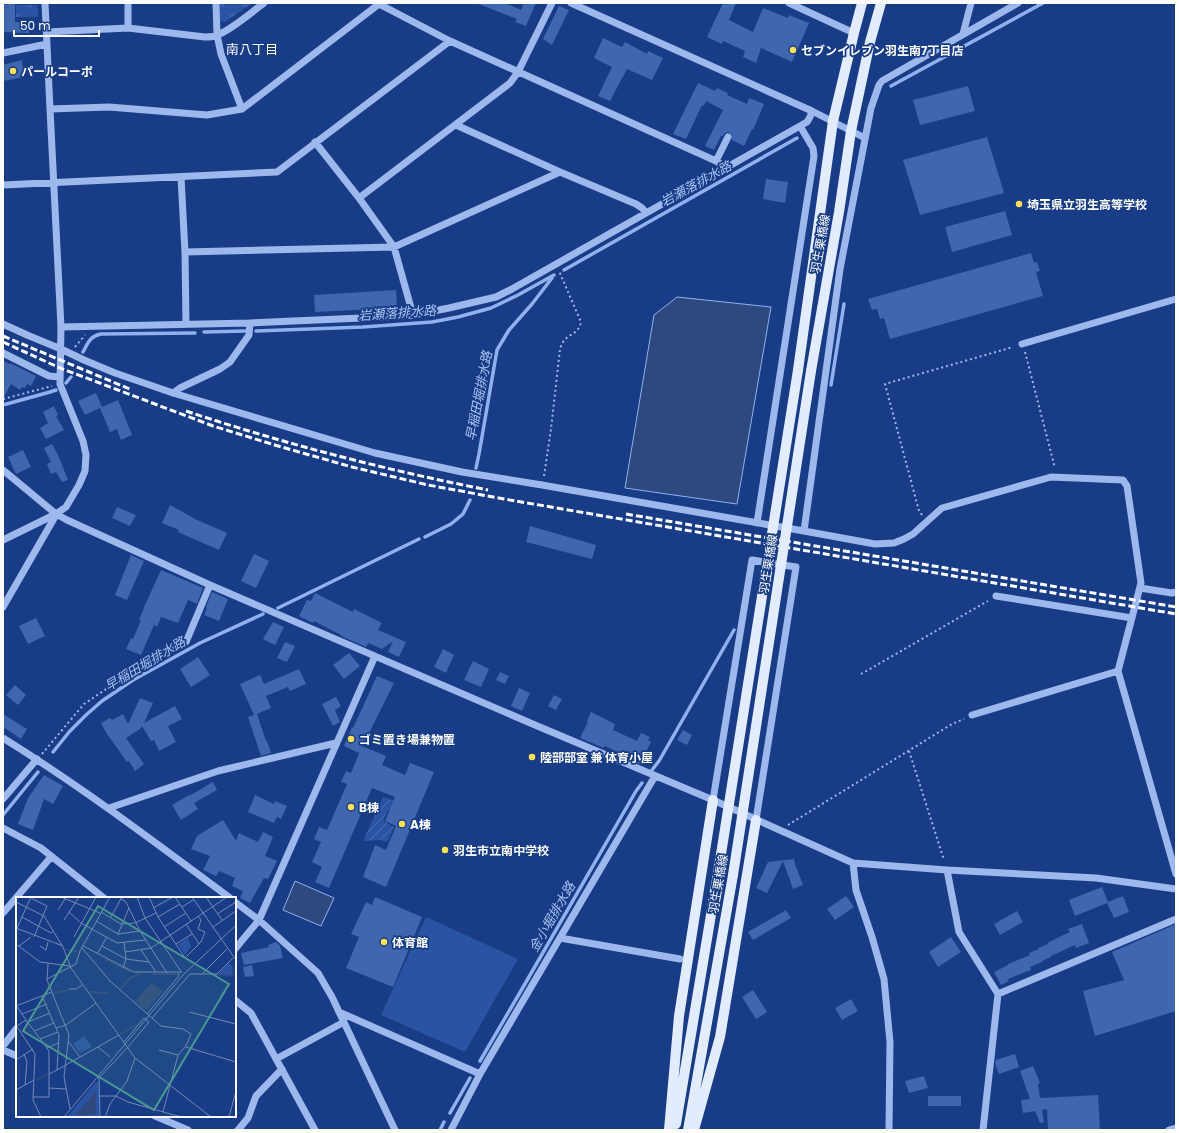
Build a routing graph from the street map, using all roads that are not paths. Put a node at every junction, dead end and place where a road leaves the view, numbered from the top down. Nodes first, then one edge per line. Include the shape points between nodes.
1 (45, 3) edge
2 (128, 3) edge
3 (216, 3) edge
4 (264, 3) edge
5 (552, 3) edge
6 (571, 3) edge
7 (789, 3) edge
8 (862, 3) edge
9 (881, 3) edge
10 (971, 3) edge
11 (1018, 3) edge
12 (378, 4) edge
13 (128, 28) junction
14 (47, 32) junction
15 (854, 32) junction
16 (963, 34) junction
17 (217, 35) junction
18 (450, 41) junction
19 (47, 44) junction
20 (3, 53) edge
21 (518, 72) junction
22 (50, 109) junction
23 (242, 109) junction
24 (812, 111) junction
25 (834, 121) junction
26 (456, 125) junction
27 (800, 126) junction
28 (851, 131) junction
29 (728, 137) dead end
30 (865, 138) junction
31 (315, 142) junction
32 (716, 161) junction
33 (724, 168) junction
34 (560, 172) junction
35 (181, 177) junction
36 (54, 183) junction
37 (3, 185) edge
38 (359, 198) junction
39 (646, 213) junction
40 (394, 247) junction
41 (185, 252) junction
42 (1176, 299) edge
43 (412, 315) junction
44 (250, 323) junction
45 (3, 324) edge
46 (186, 324) junction
47 (61, 327) junction
48 (1022, 344) road end
49 (61, 349) junction
50 (3, 354) edge
51 (60, 381) junction
52 (173, 393) junction
53 (3, 470) edge
54 (56, 514) junction
55 (757, 523) junction
56 (804, 531) junction
57 (3, 540) edge
58 (210, 585) junction
59 (1140, 588) junction
60 (1176, 592) edge
61 (996, 596) road end
62 (3, 607) edge
63 (1132, 618) junction
64 (375, 656) junction
65 (137, 668) road end
66 (1118, 671) junction
67 (972, 715) road end
68 (3, 738) edge
69 (336, 743) junction
70 (37, 759) junction
71 (655, 776) junction
72 (3, 799) edge
73 (713, 800) junction
74 (110, 808) junction
75 (756, 820) junction
76 (3, 828) edge
77 (50, 856) junction
78 (852, 863) junction
79 (947, 870) junction
80 (1176, 874) edge
81 (1176, 889) edge
82 (16, 897) edge
83 (16, 897) edge
84 (103, 897) edge
85 (229, 897) edge
86 (236, 903) edge
87 (3, 913) edge
88 (1176, 919) edge
89 (259, 920) junction
90 (560, 938) junction
91 (236, 948) edge
92 (680, 959) dead end
93 (998, 994) junction
94 (236, 1001) edge
95 (339, 1012) junction
96 (344, 1022) junction
97 (16, 1029) edge
98 (3, 1046) edge
99 (3, 1050) edge
100 (16, 1056) edge
101 (276, 1059) junction
102 (282, 1069) junction
103 (480, 1074) junction
104 (158, 1117) edge
105 (1176, 1128) edge
106 (188, 1130) edge
107 (238, 1130) edge
108 (315, 1130) edge
109 (395, 1130) edge
110 (451, 1130) edge
111 (669, 1130) edge
112 (675, 1130) edge
113 (688, 1130) edge
114 (694, 1130) edge
115 (889, 1130) edge
116 (983, 1130) edge
117 (1169, 1130) edge

1 - 14 street
2 - 13 street
3 - 17 street
4 - 17 street
5 - 21 street
6 - 24 street
7 - 15 street
8 - 15 main road, 羽生栗橋線
9 - 28 main road, 羽生栗橋線
10 - 16 street
11 - 16 street
12 - 18 street
12 - 23 street
13 - 14 street
13 - 17 street via 205,37
14 - 19 street
15 - 25 main road, 羽生栗橋線
16 - 30 street via 882,81 871,108
17 - 23 street via 221,54
18 - 21 street
18 - 31 street
19 - 20 street
19 - 22 street
21 - 26 street via 510,84
21 - 32 street
22 - 23 street via 110,107 207,115
22 - 36 street
24 - 25 street
24 - 27 street via 807,122
25 - 28 street
25 - 112 main road, 羽生栗橋線, bridge via 798,370
26 - 34 street
26 - 38 street
27 - 33 street
27 - 55 street via 814,148 814,156
28 - 30 street
28 - 113 main road, 羽生栗橋線, bridge via 733,875
29 - 32 street
30 - 56 street via 840,269
31 - 35 street via 277,172
31 - 38 street
32 - 33 street
33 - 39 street
34 - 39 street via 636,204
34 - 40 street
35 - 36 street
35 - 41 street
36 - 37 street
36 - 47 street
38 - 40 street
39 - 43 street via 504,294
40 - 41 street
40 - 43 street
41 - 46 street
42 - 48 street
43 - 44 street
44 - 46 street
44 - 52 street via 249,335 230,362
45 - 49 street
46 - 47 street
47 - 49 street
49 - 51 street
49 - 52 street
50 - 51 street
51 - 54 street via 86,455 85,471 79,485 66,507
52 - 55 street via 375,453 462,472
53 - 54 street
54 - 57 street
54 - 58 street
54 - 62 street
55 - 56 street
56 - 59 street via 875,544 894,543 913,534 942,508 1051,477 1123,480 1127,486
58 - 64 street
58 - 65 street via 186,642
59 - 60 street
59 - 63 street
61 - 63 street
63 - 66 street
64 - 69 street
64 - 71 street
66 - 67 street
66 - 80 street
68 - 70 street
69 - 74 street via 218,771
69 - 89 street
70 - 72 street
70 - 74 street
71 - 73 street
71 - 90 street
73 - 75 street
73 - 75 street via 752,560 796,566
73 - 111 main road via 679,1016
74 - 85 street
75 - 78 street
75 - 114 main road via 720,1037
76 - 77 street via 41,848
77 - 83 street
77 - 84 street
78 - 79 street
78 - 115 street via 856,890 884,979 890,1042
79 - 81 street via 1096,878
79 - 93 street via 959,932
82 - 87 street
86 - 89 street
88 - 93 street
89 - 91 street
89 - 95 street via 318,973
90 - 92 street
90 - 103 street
93 - 116 street
94 - 101 street via 251,1013
95 - 96 street
95 - 103 street
96 - 101 street
96 - 109 street
97 - 98 street
99 - 100 street
101 - 102 street
102 - 107 street via 256,1096 248,1118
102 - 108 street
103 - 110 street
104 - 106 street
105 - 117 street

